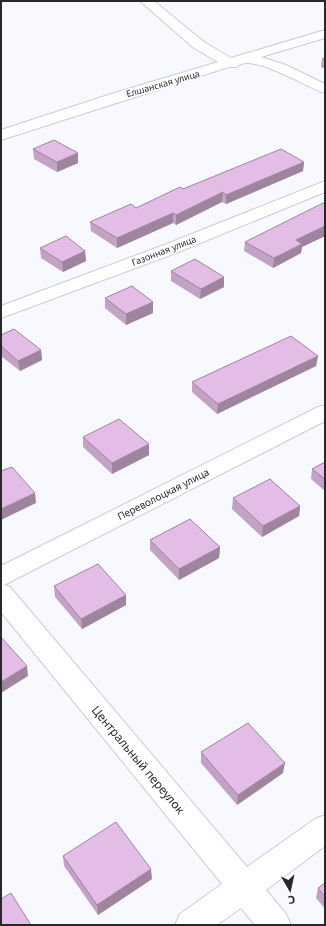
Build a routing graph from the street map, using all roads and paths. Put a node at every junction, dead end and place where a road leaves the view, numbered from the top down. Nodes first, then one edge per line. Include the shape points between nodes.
1 (146, 1) edge
2 (325, 34) edge
3 (249, 58) junction
4 (232, 64) junction
5 (325, 90) edge
6 (1, 135) edge
7 (325, 186) edge
8 (1, 312) edge
9 (325, 412) edge
10 (1, 577) edge
11 (1, 594) edge
12 (325, 829) edge
13 (242, 887) junction
14 (191, 925) edge
15 (275, 925) edge

1 - 4 street via 199,45
2 - 3 street, Елшанская улица
3 - 4 street, Елшанская улица
3 - 5 street via 281,68
4 - 6 street, Елшанская улица via 113,98
7 - 8 street, Газонная улица via 170,249
9 - 10 street, Переволоцкая улица
11 - 13 street, Центральный переулок
12 - 13 street
13 - 14 street
13 - 15 street, Центральный переулок

